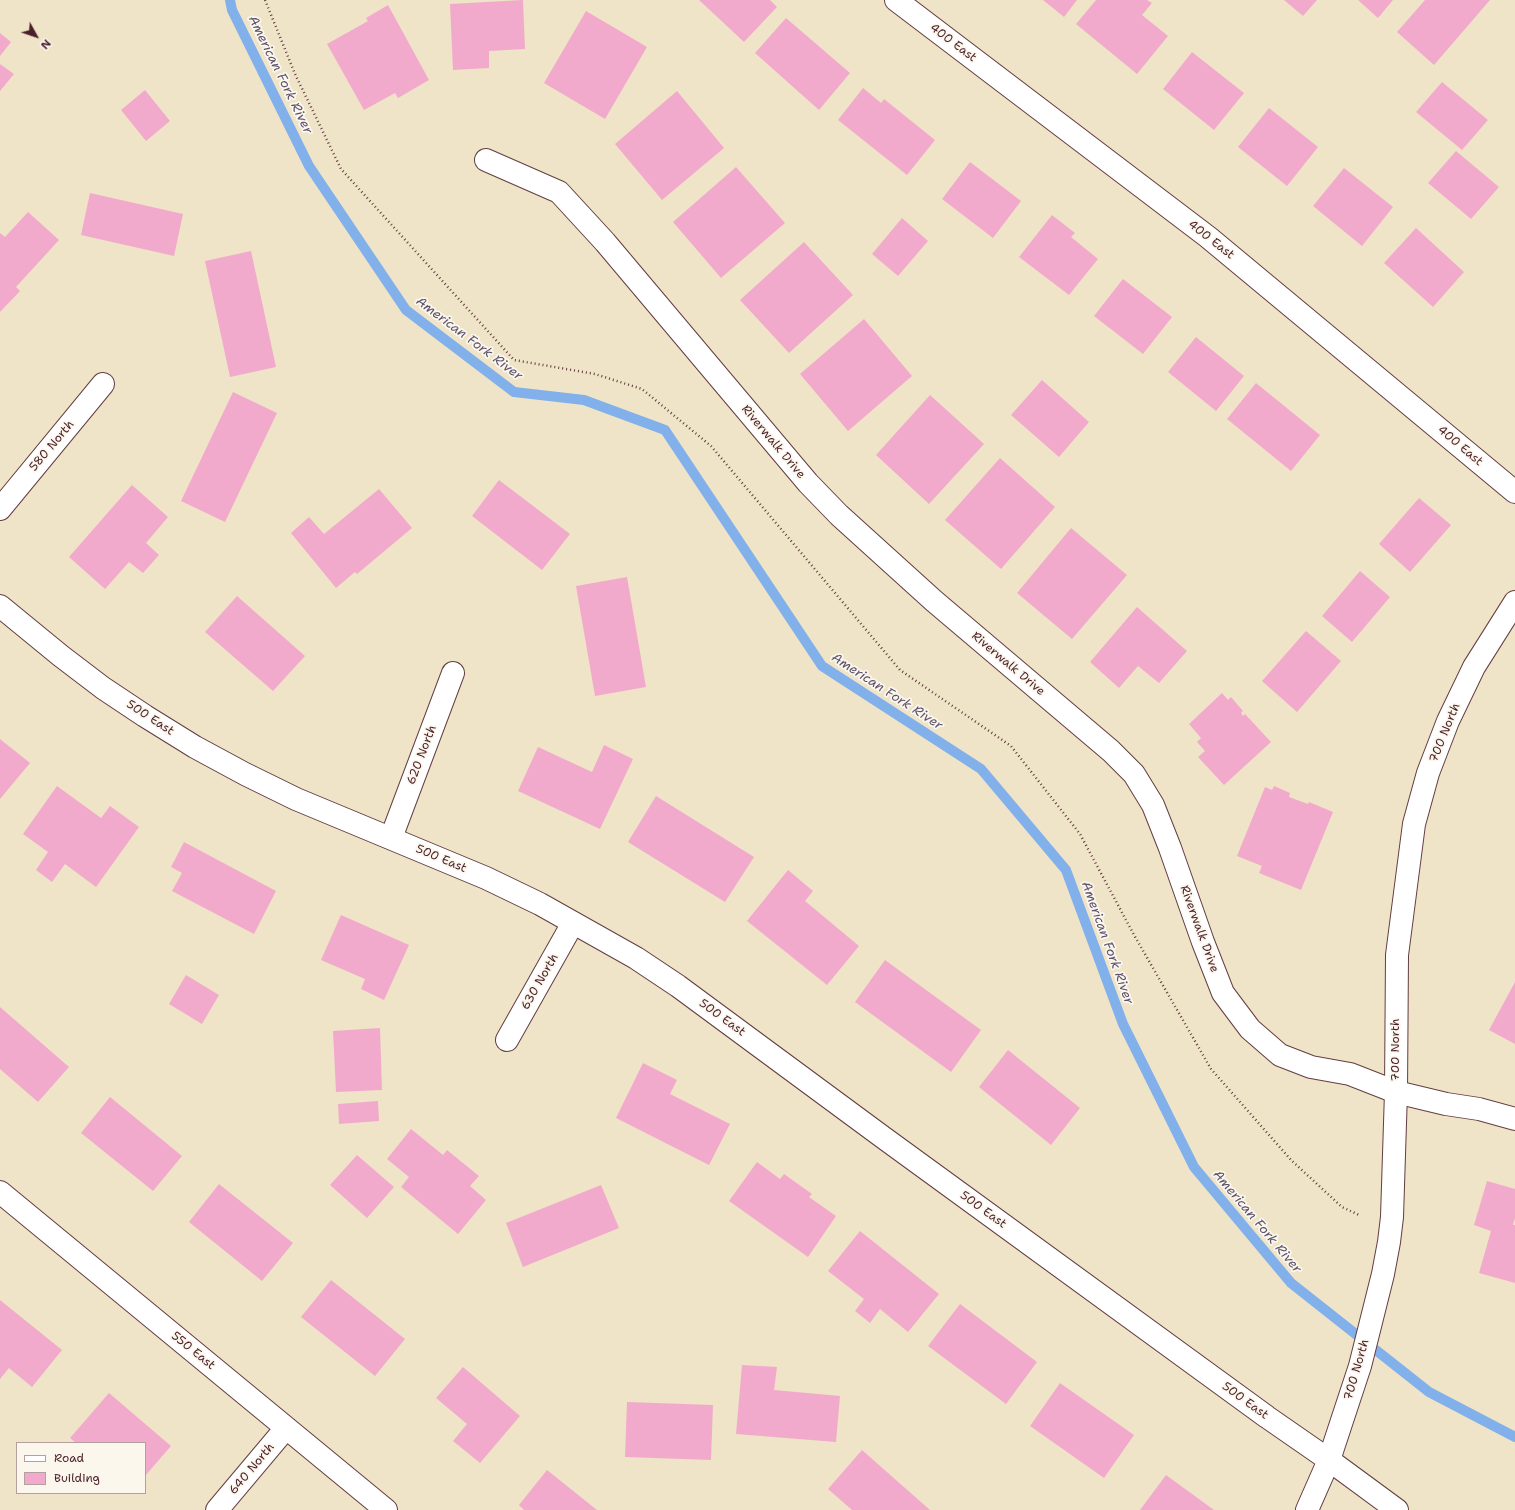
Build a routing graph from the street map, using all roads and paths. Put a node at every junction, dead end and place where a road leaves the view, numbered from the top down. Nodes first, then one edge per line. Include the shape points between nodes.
1 (266, 0) edge
2 (896, 0) edge
3 (486, 160) dead end
4 (103, 384) dead end
5 (1515, 492) edge
6 (0, 509) edge
7 (1515, 602) edge
8 (0, 606) edge
9 (453, 672) dead end
10 (391, 838) junction
11 (573, 923) junction
12 (506, 1040) dead end
13 (1396, 1092) junction
14 (1515, 1119) edge
15 (0, 1192) edge
16 (1359, 1215) dead end
17 (286, 1428) junction
18 (1329, 1460) junction
19 (217, 1510) edge
20 (386, 1510) edge
21 (1307, 1510) edge
22 (1397, 1510) edge

1 - 16 path via 296,74 346,175 514,360 594,374 642,388 711,446 900,670 1011,746 1080,834 1134,935 1211,1069 1292,1161 1342,1207
2 - 5 street, 400 East via 1208,237
3 - 13 street, Riverwalk Drive via 559,192 605,242 808,484 862,537 1112,751 1134,774 1161,826 1223,993 1250,1029 1280,1055 1312,1067 1350,1074
4 - 6 street, 580 North
7 - 13 street, 700 North via 1474,667 1448,721 1428,773 1414,824 1397,955
8 - 10 street, 500 East via 102,688 194,746 296,799
9 - 10 street, 620 North
10 - 11 street, 500 East via 486,878
11 - 12 street, 630 North
11 - 18 street, 500 East via 636,958 678,986 1222,1385
13 - 14 street, Riverwalk Drive
13 - 18 street, 700 North via 1389,1242 1360,1366
15 - 17 street, 550 East
17 - 19 street, 640 North
17 - 20 street, 550 East
18 - 21 street, 700 North
18 - 22 street, 500 East

